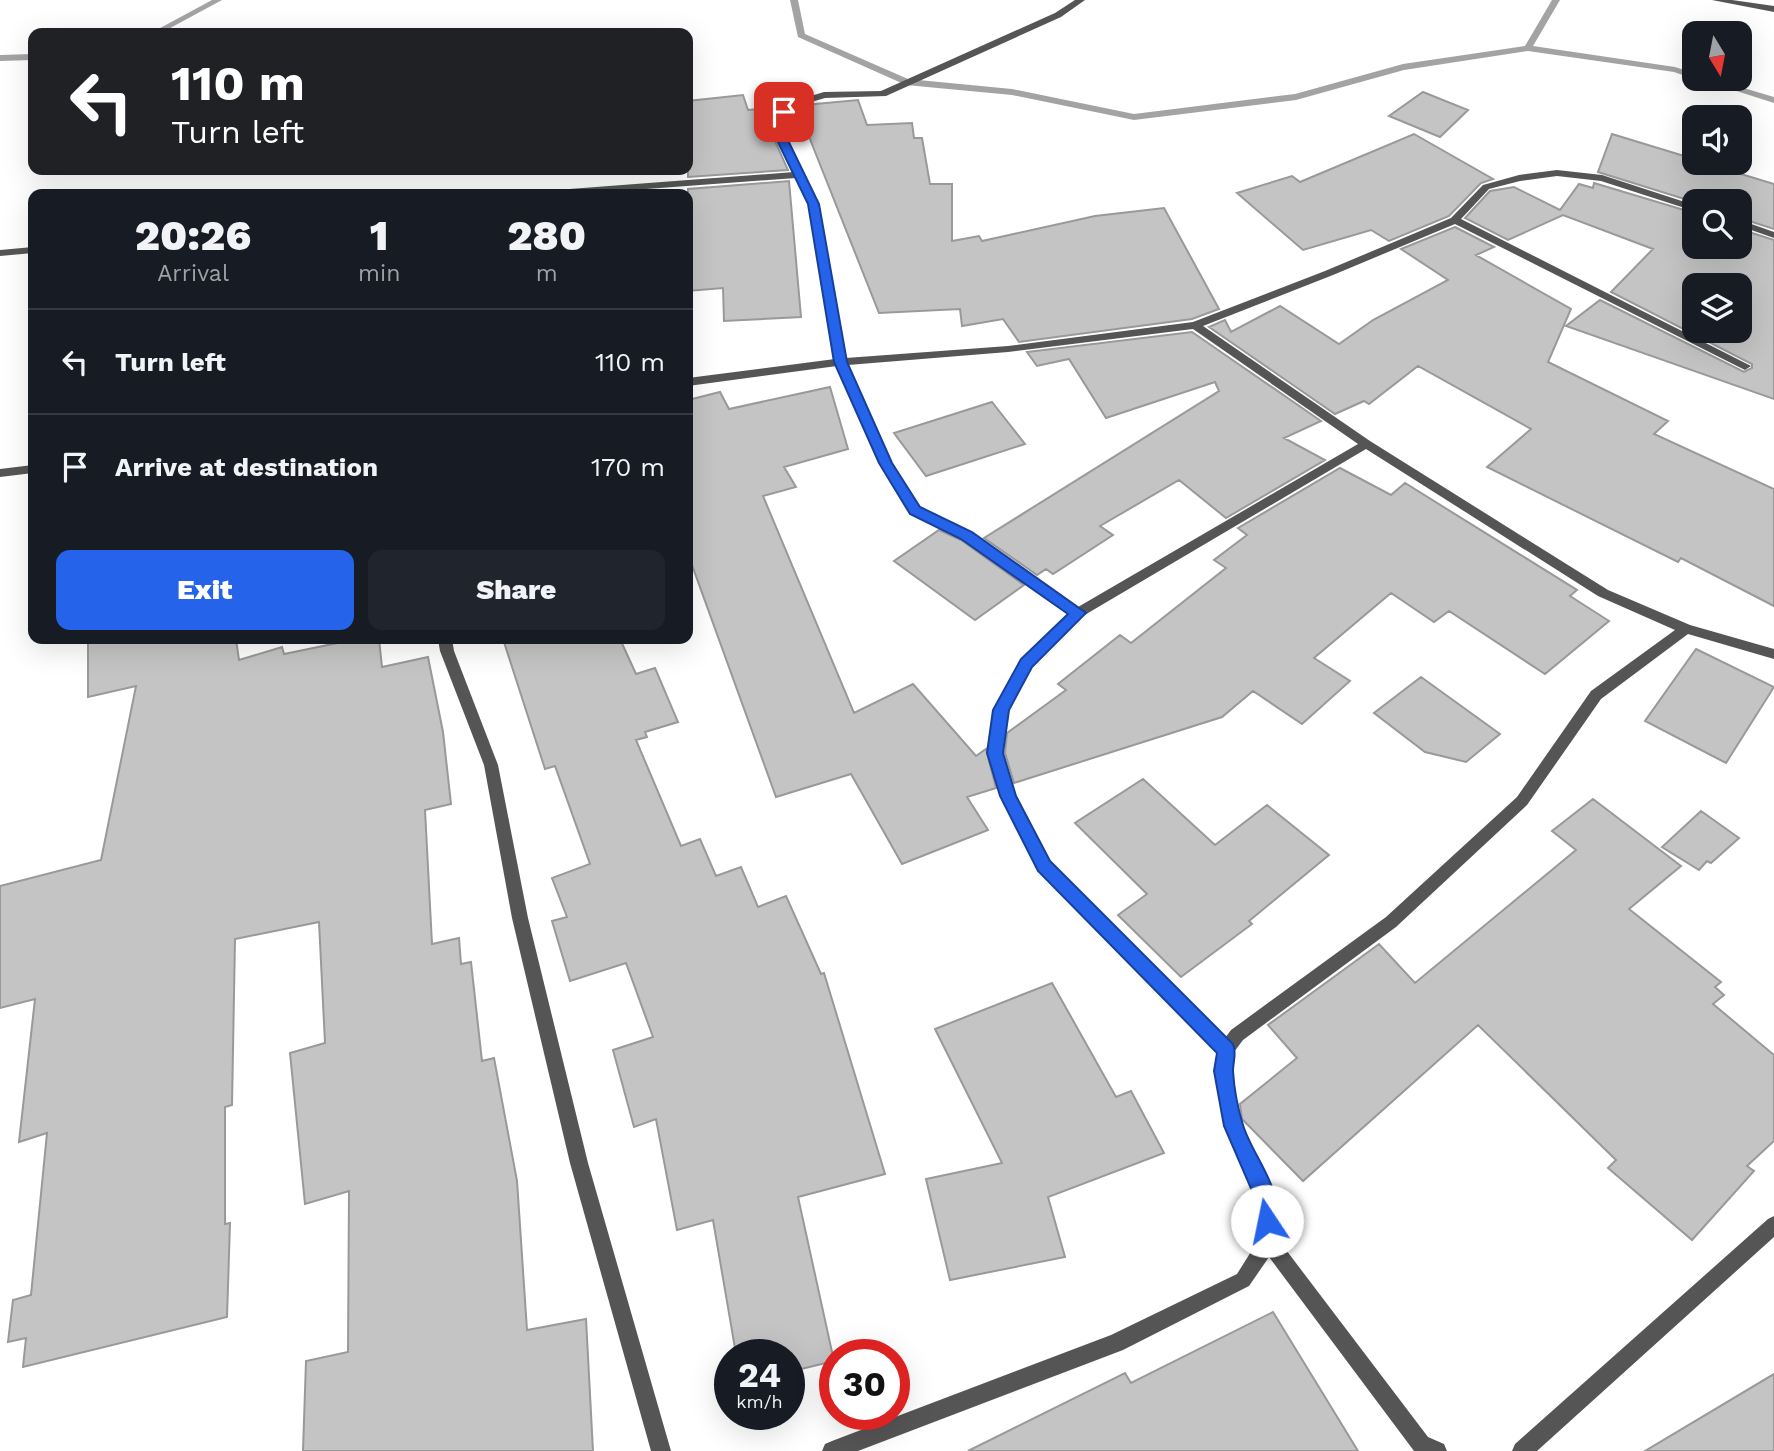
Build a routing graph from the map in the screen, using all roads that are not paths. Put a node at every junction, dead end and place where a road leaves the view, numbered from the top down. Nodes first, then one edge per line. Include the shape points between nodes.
1 (1082, 0) edge
2 (1716, 0) edge
3 (1774, 9) edge
4 (799, 175) junction
5 (610, 189) edge
6 (1682, 204) edge
7 (1455, 220) junction
8 (1752, 227) edge
9 (1774, 235) edge
10 (28, 250) edge
11 (0, 253) edge
12 (1195, 325) junction
13 (841, 362) junction
14 (1745, 366) dead end
15 (693, 381) edge
16 (1366, 444) junction
17 (28, 469) edge
18 (0, 473) edge
19 (1078, 613) junction
20 (1686, 629) junction
21 (447, 644) edge
22 (1774, 654) edge
23 (1226, 1050) junction
24 (1774, 1225) edge
25 (1268, 1241) junction
26 (661, 1451) edge
27 (832, 1451) edge
28 (1437, 1451) edge
29 (1522, 1451) edge

1 - 4 street via 897,89 883,94 824,95 793,104 777,130
2 - 3 street
4 - 5 street
4 - 13 street via 814,204
6 - 7 street via 1602,178 1557,173 1486,187
7 - 12 street
7 - 14 street
8 - 9 street
10 - 11 street
12 - 13 street via 1008,349
12 - 16 street
13 - 15 street
13 - 19 street via 885,463 915,511 967,535
16 - 19 street
16 - 20 street via 1603,593
17 - 18 street
19 - 23 street via 1026,663 1001,710 995,753 1008,796 1044,866
20 - 22 street
20 - 23 street via 1596,695 1522,801 1391,922 1237,1035
21 - 26 street via 491,765 520,918 579,1163
23 - 25 street via 1224,1071 1233,1126 1266,1200
24 - 29 street
25 - 27 street via 1243,1280 1116,1343
25 - 28 street via 1421,1444

